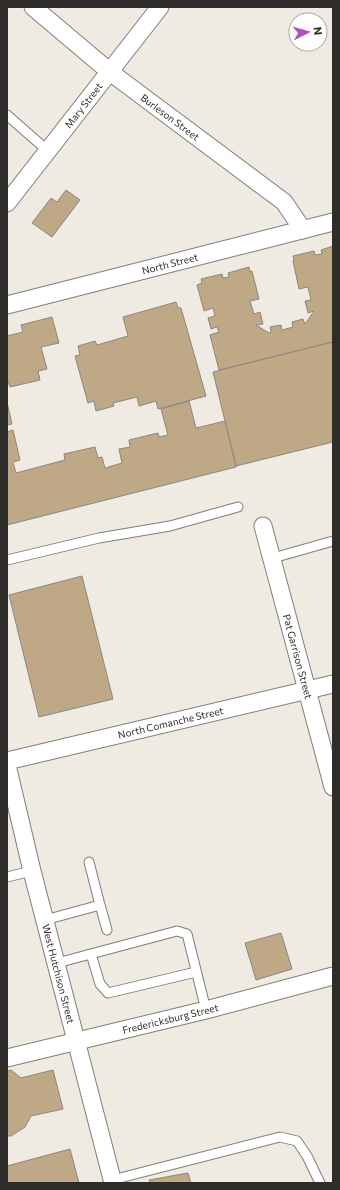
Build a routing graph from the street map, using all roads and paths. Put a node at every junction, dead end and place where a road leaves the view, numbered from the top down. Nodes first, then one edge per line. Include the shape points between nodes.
1 (33, 7) edge
2 (160, 7) edge
3 (110, 72) junction
4 (7, 115) edge
5 (48, 151) junction
6 (7, 203) edge
7 (333, 222) edge
8 (303, 230) junction
9 (7, 305) edge
10 (238, 507) dead end
11 (263, 526) dead end
12 (333, 542) edge
13 (273, 558) junction
14 (7, 560) edge
15 (333, 684) edge
16 (308, 690) junction
17 (7, 761) edge
18 (7, 765) edge
19 (333, 787) edge
20 (89, 862) dead end
21 (32, 871) junction
22 (7, 877) edge
23 (100, 905) junction
24 (46, 920) junction
25 (107, 930) dead end
26 (91, 954) junction
27 (57, 964) junction
28 (196, 972) junction
29 (333, 976) edge
30 (206, 1010) junction
31 (77, 1041) junction
32 (7, 1058) edge
33 (113, 1181) edge
34 (320, 1183) edge

1 - 3 street, Burleson Street
2 - 3 street, Mary Street
3 - 5 street, Mary Street
3 - 8 street, Burleson Street via 284,202
4 - 5 lane
5 - 6 street, Mary Street
7 - 8 street, North Street
8 - 9 street, North Street
10 - 14 lane via 170,526 99,538
11 - 13 street, Pat Garrison Street
12 - 13 lane
13 - 16 street, Pat Garrison Street
15 - 16 street, North Comanche Street
16 - 17 street, North Comanche Street
16 - 19 street, Pat Garrison Street
18 - 21 street, West Hutchison Street
20 - 23 lane
21 - 22 lane
21 - 24 street, West Hutchison Street
23 - 24 lane
23 - 25 lane
24 - 27 street, West Hutchison Street
26 - 27 lane
26 - 28 lane via 100,984 108,993
26 - 28 lane via 178,931 187,934
27 - 31 street, West Hutchison Street
28 - 30 lane
29 - 30 street, Fredericksburg Street
30 - 31 street, Fredericksburg Street
31 - 32 street, Fredericksburg Street
31 - 33 street, West Hutchison Street
33 - 34 lane via 280,1137 297,1141

